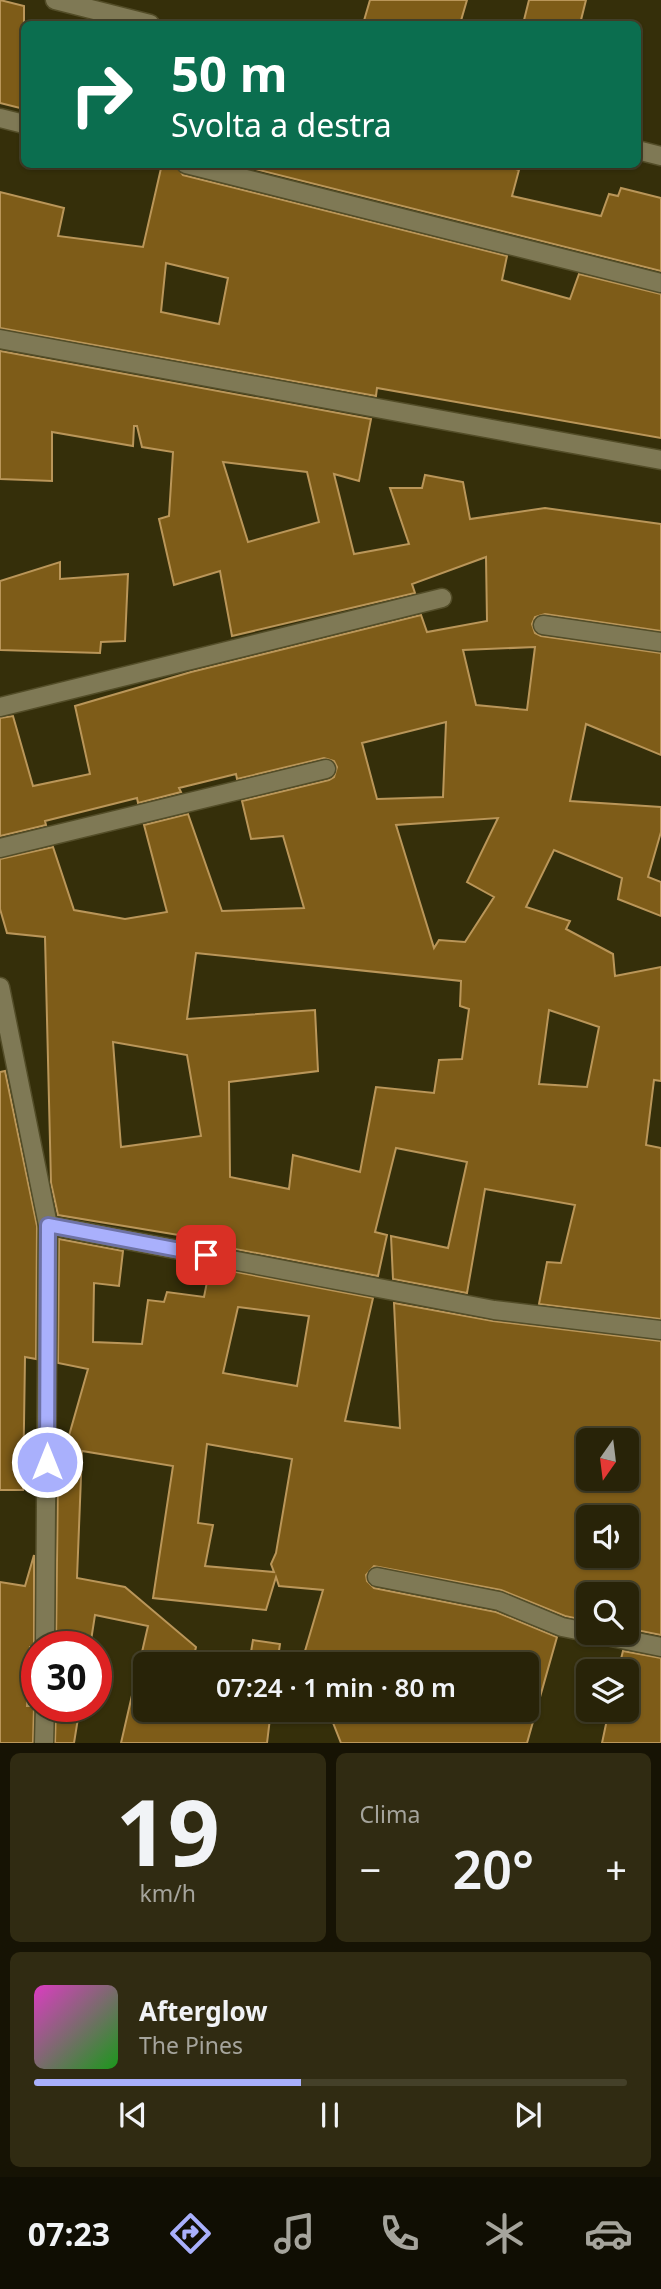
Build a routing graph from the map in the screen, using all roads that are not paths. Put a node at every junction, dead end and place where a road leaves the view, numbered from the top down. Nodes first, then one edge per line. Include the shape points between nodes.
1 (55, 0) edge
2 (138, 21) edge
3 (0, 118) edge
4 (21, 123) edge
5 (641, 151) edge
6 (661, 156) edge
7 (202, 168) edge
8 (661, 283) edge
9 (0, 340) edge
10 (661, 460) edge
11 (442, 598) dead end
12 (543, 625) dead end
13 (661, 642) edge
14 (0, 707) edge
15 (326, 769) dead end
16 (0, 848) edge
17 (0, 986) edge
18 (48, 1225) junction
19 (661, 1331) edge
20 (377, 1577) dead end
21 (45, 1631) edge
22 (661, 1647) edge
23 (45, 1722) edge
24 (44, 1743) edge

1 - 2 street
3 - 4 street
5 - 6 street
7 - 8 street
9 - 10 street
11 - 14 street
12 - 13 street
15 - 16 street
17 - 18 street
18 - 19 street via 494,1310
18 - 21 street
20 - 22 street via 499,1601 562,1626
23 - 24 street

